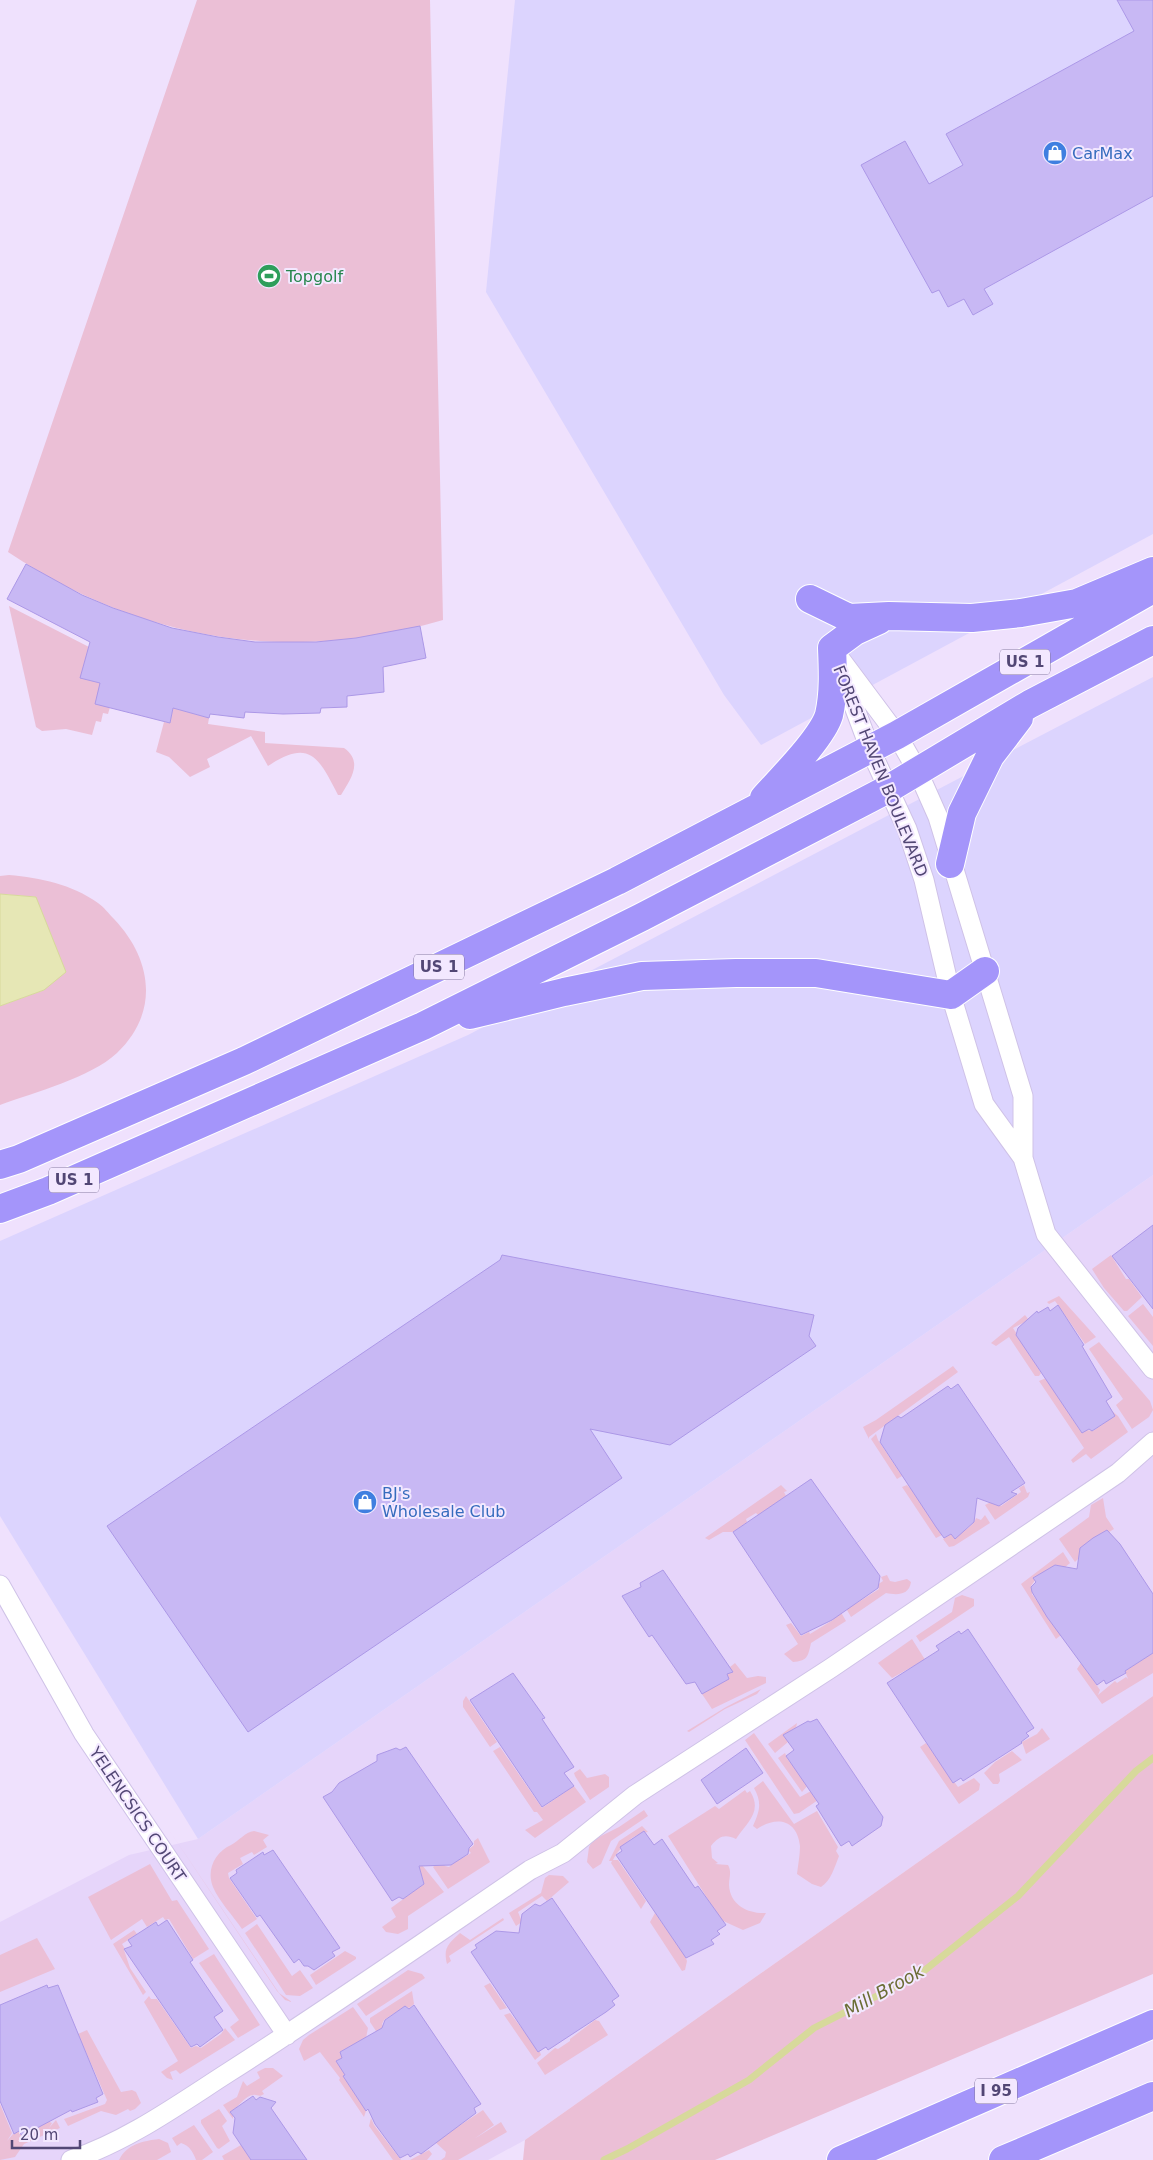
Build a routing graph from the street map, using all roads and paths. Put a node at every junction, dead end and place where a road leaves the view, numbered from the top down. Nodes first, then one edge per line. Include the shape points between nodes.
1 (1153, 571) edge
2 (1153, 589) edge
3 (810, 599) dead end
4 (889, 616) junction
5 (1153, 640) edge
6 (832, 648) junction
7 (1030, 704) junction
8 (897, 735) junction
9 (870, 749) junction
10 (918, 772) junction
11 (888, 789) junction
12 (753, 810) junction
13 (950, 864) junction
14 (985, 971) junction
15 (951, 995) junction
16 (423, 1026) junction
17 (1023, 1158) junction
18 (0, 1166) edge
19 (0, 1208) edge
20 (1153, 1369) edge
21 (1153, 1442) edge
22 (0, 1585) edge
23 (1153, 2024) edge
24 (287, 2035) junction
25 (1153, 2096) edge
26 (71, 2160) edge
27 (841, 2160) edge
28 (1003, 2160) edge

1 - 4 highway via 1077,602 1021,613 972,618
2 - 8 highway, US 1
3 - 4 highway via 849,618
4 - 6 highway via 855,631
5 - 7 highway, US 1
6 - 8 street, FOREST HAVEN BOULEVARD
6 - 9 street, FOREST HAVEN BOULEVARD
6 - 12 highway via 833,684 828,716 809,748
7 - 10 highway, US 1
7 - 13 highway via 990,756 962,813
8 - 9 highway, US 1
8 - 10 street, FOREST HAVEN BOULEVARD
9 - 11 street, FOREST HAVEN BOULEVARD
9 - 12 highway, US 1
10 - 11 highway, US 1
10 - 13 street, FOREST HAVEN BOULEVARD via 938,817
11 - 15 street, FOREST HAVEN BOULEVARD via 907,829 924,880
11 - 16 highway, US 1
12 - 18 highway, US 1 via 617,882 244,1061
13 - 14 street, FOREST HAVEN BOULEVARD
14 - 15 highway
14 - 17 street, FOREST HAVEN BOULEVARD via 1023,1096
15 - 16 highway via 816,973 642,976
15 - 17 street, FOREST HAVEN BOULEVARD via 984,1104
16 - 19 highway, US 1 via 57,1188
17 - 20 street, FOREST HAVEN BOULEVARD via 1046,1234
21 - 24 street via 1118,1473 831,1668 635,1795 563,1853 530,1870
22 - 24 street, YELENCSICS COURT via 84,1734
23 - 27 highway, I 95
24 - 26 street via 166,2112 92,2153
25 - 28 highway

